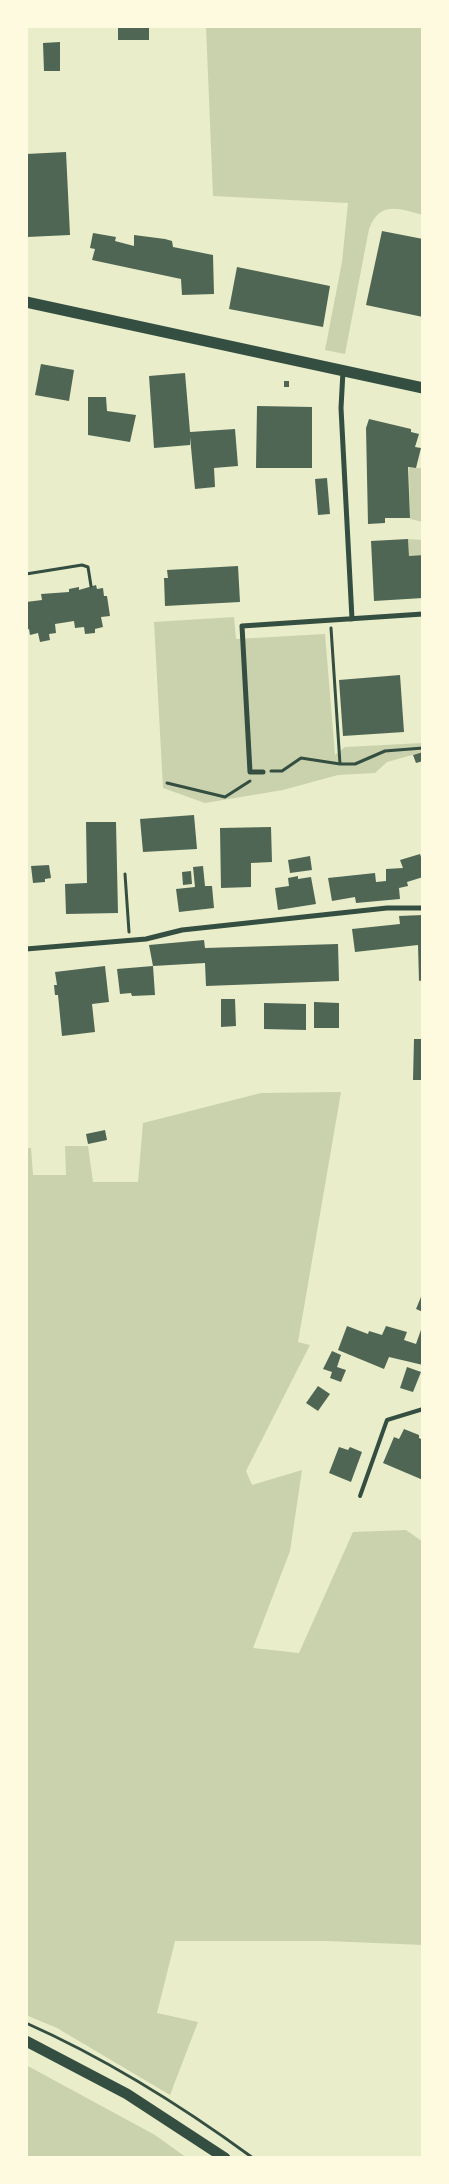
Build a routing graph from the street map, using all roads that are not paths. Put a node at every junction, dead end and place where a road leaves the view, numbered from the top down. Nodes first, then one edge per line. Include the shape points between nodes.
1 (26, 302) edge
2 (343, 371) junction
3 (423, 388) edge
4 (422, 614) edge
5 (352, 619) junction
6 (423, 622) edge
7 (263, 772) road end
8 (423, 908) edge
9 (26, 949) edge
10 (423, 1409) edge
11 (360, 1496) dead end
12 (26, 2042) edge
13 (225, 2158) edge

1 - 2 main road
2 - 3 main road
2 - 5 street via 340,408
4 - 5 street
4 - 6 street
5 - 7 street via 242,626 250,772
8 - 9 street via 387,908 182,930 146,939
10 - 11 lane via 387,1420
12 - 13 main road via 127,2094

